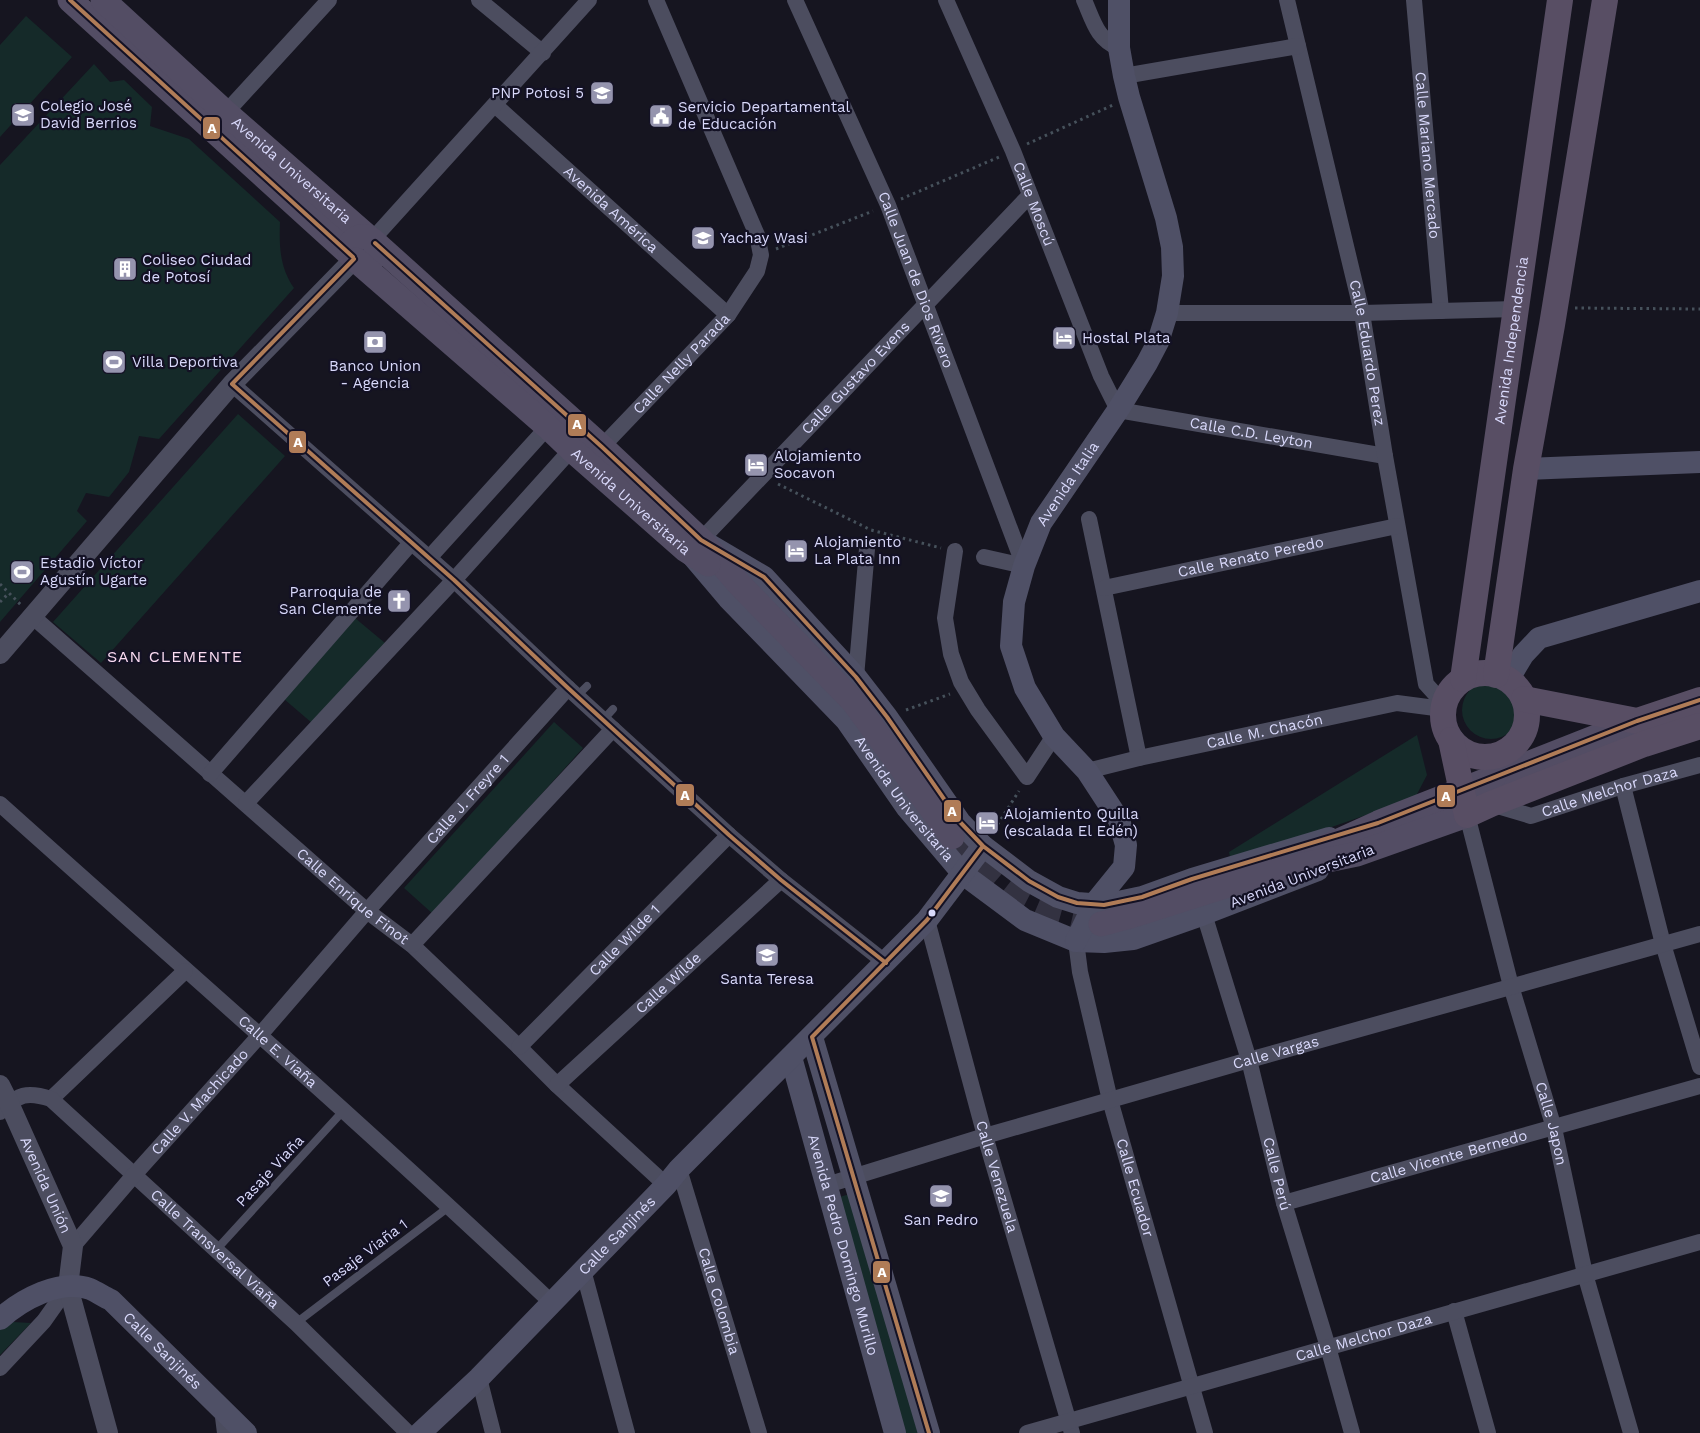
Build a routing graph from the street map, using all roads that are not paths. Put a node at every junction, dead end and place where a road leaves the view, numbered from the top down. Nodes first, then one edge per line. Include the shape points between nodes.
1 (70, 0) edge
2 (103, 0) edge
3 (329, 0) edge
4 (479, 0) edge
5 (589, 0) edge
6 (656, 0) edge
7 (795, 0) edge
8 (946, 0) edge
9 (1084, 0) edge
10 (1119, 0) edge
11 (1286, 0) edge
12 (1414, 0) edge
13 (1560, 0) edge
14 (1605, 0) edge
15 (1298, 46) junction
16 (1119, 48) junction
17 (542, 53) junction
18 (1127, 87) junction
19 (495, 105) junction
20 (219, 121) junction
21 (1030, 195) junction
22 (372, 240) junction
23 (354, 259) junction
24 (925, 305) junction
25 (1516, 309) junction
26 (1441, 311) junction
27 (1362, 313) junction
28 (1167, 314) junction
29 (728, 315) junction
30 (232, 384) junction
31 (1118, 410) junction
32 (555, 419) junction
33 (586, 448) junction
34 (1385, 456) junction
35 (1700, 462) edge
36 (1526, 469) junction
37 (1089, 519) dead end
38 (1398, 526) junction
39 (411, 543) junction
40 (694, 545) junction
41 (867, 549) dead end
42 (955, 552) road end
43 (984, 557) dead end
44 (429, 558) junction
45 (1024, 566) junction
46 (454, 580) junction
47 (1104, 588) junction
48 (1700, 591) edge
49 (32, 616) junction
50 (0, 654) edge
51 (1502, 677) junction
52 (856, 678) junction
53 (1463, 679) junction
54 (577, 690) junction
55 (1524, 699) junction
56 (1693, 700) edge
57 (1443, 706) junction
58 (610, 719) junction
59 (1637, 721) junction
60 (1700, 726) edge
61 (1054, 736) junction
62 (1451, 740) junction
63 (1514, 747) junction
64 (1139, 758) junction
65 (1700, 764) edge
66 (1088, 771) junction
67 (210, 774) junction
68 (1623, 786) junction
69 (1491, 791) junction
70 (246, 803) junction
71 (1465, 803) junction
72 (0, 804) edge
73 (1378, 823) junction
74 (729, 835) junction
75 (952, 837) tunnel mouth
76 (983, 846) junction
77 (1357, 854) junction
78 (1124, 867) junction
79 (1269, 872) junction
80 (963, 874) junction
81 (781, 880) junction
82 (1142, 897) junction
83 (367, 910) junction
84 (1098, 914) junction
85 (1204, 914) junction
86 (928, 920) junction
87 (1700, 934) edge
88 (1076, 941) junction
89 (1663, 944) junction
90 (412, 945) junction
91 (886, 963) junction
92 (185, 971) junction
93 (1512, 986) junction
94 (260, 1035) junction
95 (812, 1037) junction
96 (519, 1047) junction
97 (792, 1058) junction
98 (1249, 1060) junction
99 (1700, 1068) edge
100 (557, 1085) junction
101 (1700, 1086) edge
102 (51, 1099) junction
103 (3, 1100) edge
104 (1110, 1100) junction
105 (344, 1110) junction
106 (1554, 1128) junction
107 (985, 1136) junction
108 (134, 1175) junction
109 (673, 1177) junction
110 (853, 1177) junction
111 (827, 1185) junction
112 (1284, 1203) junction
113 (450, 1206) junction
114 (1700, 1242) edge
115 (73, 1246) junction
116 (216, 1250) junction
117 (583, 1270) junction
118 (1585, 1274) junction
119 (68, 1287) junction
120 (552, 1303) junction
121 (1454, 1311) junction
122 (0, 1319) edge
123 (296, 1323) junction
124 (1328, 1347) junction
125 (0, 1368) edge
126 (479, 1378) junction
127 (1191, 1386) junction
128 (222, 1409) junction
129 (1070, 1427) edge
130 (108, 1433) edge
131 (225, 1433) edge
132 (246, 1433) edge
133 (408, 1433) edge
134 (420, 1433) edge
135 (493, 1433) edge
136 (628, 1433) edge
137 (759, 1433) edge
138 (895, 1433) edge
139 (929, 1433) edge
140 (1027, 1433) edge
141 (1205, 1433) edge
142 (1352, 1433) edge
143 (1488, 1433) edge
144 (1630, 1433) edge

1 - 20 main road, Avenida Universitaria
2 - 20 main road, Avenida Universitaria
3 - 20 street
4 - 17 street
5 - 17 street
6 - 29 street, Calle Nelly Parada via 756,235 761,255 757,271
7 - 24 street, Calle Juan de Dios Rivero via 888,205
8 - 21 street, Calle Moscú
9 - 16 street via 1098,33 1109,44
10 - 16 main road, Avenida Italia
11 - 15 street, Calle Eduardo Perez
12 - 26 street, Calle Mariano Mercado
13 - 25 highway, Avenida Independencia
14 - 36 highway
15 - 18 street
15 - 27 street, Calle Eduardo Perez
16 - 18 main road, Avenida Italia
17 - 19 street
18 - 28 main road, Avenida Italia via 1172,247 1173,276
19 - 22 street
19 - 29 street, Avenida América
20 - 22 main road, Avenida Universitaria
20 - 23 main road, Avenida Universitaria
21 - 24 street, Calle Gustavo Evens
21 - 31 street, Calle Moscú via 1101,376
22 - 23 main road via 360,236 353,241 350,249
22 - 32 main road, Avenida Universitaria
23 - 30 street
23 - 32 main road, Avenida Universitaria
24 - 40 street, Calle Gustavo Evens
24 - 45 street, Calle Juan de Dios Rivero
25 - 26 street
25 - 53 highway, Avenida Independencia
26 - 27 street
27 - 28 street
27 - 34 street, Calle Eduardo Perez
28 - 31 main road, Avenida Italia via 1158,342
29 - 33 street, Calle Nelly Parada
30 - 39 street
30 - 49 street
31 - 34 street, Calle C.D. Leyton
31 - 45 main road, Avenida Italia via 1041,523
32 - 33 main road, Avenida Universitaria
32 - 44 street
33 - 40 main road, Avenida Universitaria
33 - 46 street, Calle Nelly Parada
34 - 38 street, Calle Eduardo Perez
35 - 36 main road
36 - 51 highway
37 - 47 street
38 - 47 street, Calle Renato Peredo
38 - 57 street, Calle Eduardo Perez via 1426,684
39 - 44 street
39 - 67 street
40 - 52 main road, Avenida Universitaria via 764,577
40 - 75 main road via 740,585 853,701
40 - 80 main road, Avenida Universitaria via 728,598 846,720 907,808
41 - 52 street
42 - 61 street via 945,618 951,654 961,682 1027,777
43 - 45 street
44 - 46 street
45 - 61 main road, Avenida Italia via 1014,602 1011,646 1025,688
46 - 54 street
46 - 70 street, Calle Nelly Parada
47 - 64 street
48 - 51 main road via 1539,638
49 - 50 street
49 - 67 street, Calle Enrique Finot
51 - 53 highway via 1485,673
51 - 55 highway via 1518,688
52 - 76 main road, Avenida Universitaria via 960,822
53 - 57 highway via 1454,686
54 - 58 street
54 - 83 street, Calle J. Freyre 1
55 - 59 highway
55 - 63 highway via 1527,725
56 - 59 highway, Avenida Universitaria
57 - 62 highway via 1443,722
57 - 64 street, Calle M. Chacón via 1397,702
58 - 74 street
58 - 90 street
59 - 69 main road, Avenida Universitaria
60 - 69 highway, Avenida Universitaria
61 - 66 main road, Avenida Italia
62 - 63 highway via 1466,753 1478,757 1503,754
62 - 71 highway
63 - 69 main road
64 - 66 street, Calle M. Chacón
65 - 68 street, Calle Melchor Daza
66 - 78 main road, Avenida Italia via 1119,820 1126,845
67 - 70 street, Calle Enrique Finot
68 - 69 street, Calle Melchor Daza via 1531,816
68 - 89 street
69 - 71 highway, Avenida Universitaria
70 - 83 street, Calle Enrique Finot
71 - 73 main road, Avenida Universitaria
71 - 77 main road, Avenida Universitaria
71 - 93 street, Calle Japon
72 - 92 street, Calle E. Viaña
73 - 79 main road
73 - 82 main road, Avenida Universitaria
74 - 81 street
74 - 96 street, Calle Wilde 1
76 - 80 main road, Calle Sanjinés
76 - 84 main road, Avenida Universitaria via 1029,880
77 - 79 main road
77 - 85 main road, Avenida Universitaria
78 - 82 main road via 1130,889
78 - 84 main road
79 - 84 main road via 1127,918
80 - 86 main road, Calle Sanjinés
80 - 88 main road, Avenida Universitaria via 1025,920
81 - 91 street
81 - 100 street, Calle Wilde
82 - 84 main road, Avenida Universitaria via 1104,904
83 - 90 street, Calle Enrique Finot
83 - 94 street, Calle V. Machicado
84 - 88 main road
85 - 88 main road, Avenida Universitaria via 1133,939
85 - 98 street, Calle Perú
86 - 91 main road, Calle Sanjinés
86 - 107 street, Calle Venezuela
87 - 89 street, Calle Vargas
88 - 104 street, Calle Ecuador via 1080,972
89 - 93 street, Calle Vargas
89 - 99 street
90 - 96 street, Calle Enrique Finot
91 - 95 main road, Calle Sanjinés
92 - 94 street, Calle E. Viaña
92 - 102 street
93 - 98 street, Calle Vargas
93 - 106 street, Calle Japon
94 - 105 street, Calle E. Viaña
94 - 108 street, Calle V. Machicado
95 - 97 main road, Calle Sanjinés
95 - 110 main road, Avenida Pedro Domingo Murillo
96 - 100 street, Calle Enrique Finot
97 - 109 main road, Calle Sanjinés
97 - 111 main road, Avenida Pedro Domingo Murillo
98 - 104 street, Calle Vargas
98 - 112 street, Calle Perú
100 - 109 street, Calle Enrique Finot
101 - 106 street, Calle Vicente Bernedo
102 - 103 street via 37,1094 22,1094
102 - 108 street, Calle Transversal Viaña
103 - 115 street, Avenida Unión
104 - 107 street, Calle Vargas
104 - 127 street, Calle Ecuador
105 - 113 street, Calle E. Viaña
105 - 116 lane, Pasaje Viaña
106 - 112 street, Calle Vicente Bernedo
106 - 118 street, Calle Japon
107 - 110 street, Calle Vargas
107 - 129 street, Calle Venezuela
108 - 115 street, Calle V. Machicado
108 - 116 street, Calle Transversal Viaña
109 - 117 main road, Calle Sanjinés
109 - 137 street, Calle Colombia
110 - 111 street, Calle Vargas
110 - 139 main road, Avenida Pedro Domingo Murillo
111 - 138 main road, Avenida Pedro Domingo Murillo
112 - 124 street, Calle Perú
113 - 120 street, Calle E. Viaña
113 - 123 lane, Pasaje Viaña 1
114 - 118 street, Calle Melchor Daza
115 - 119 street, Avenida Unión
116 - 123 street, Calle Transversal Viaña
117 - 120 main road, Calle Sanjinés
117 - 136 street
118 - 121 street, Calle Melchor Daza
118 - 144 street, Calle Japon
119 - 122 main road via 38,1293
119 - 125 street via 44,1321
119 - 128 main road, Calle Sanjinés via 88,1289 111,1300
119 - 130 street, Avenida Unión
120 - 126 main road, Calle Sanjinés
121 - 124 street, Calle Melchor Daza
121 - 143 street
123 - 133 street, Calle Transversal Viaña
124 - 127 street, Calle Melchor Daza
124 - 142 street, Calle Perú
126 - 134 main road, Calle Sanjinés
126 - 135 street
127 - 129 street, Calle Melchor Daza
127 - 141 street, Calle Ecuador
128 - 131 street
128 - 132 main road, Calle Sanjinés
129 - 140 street, Calle Melchor Daza

